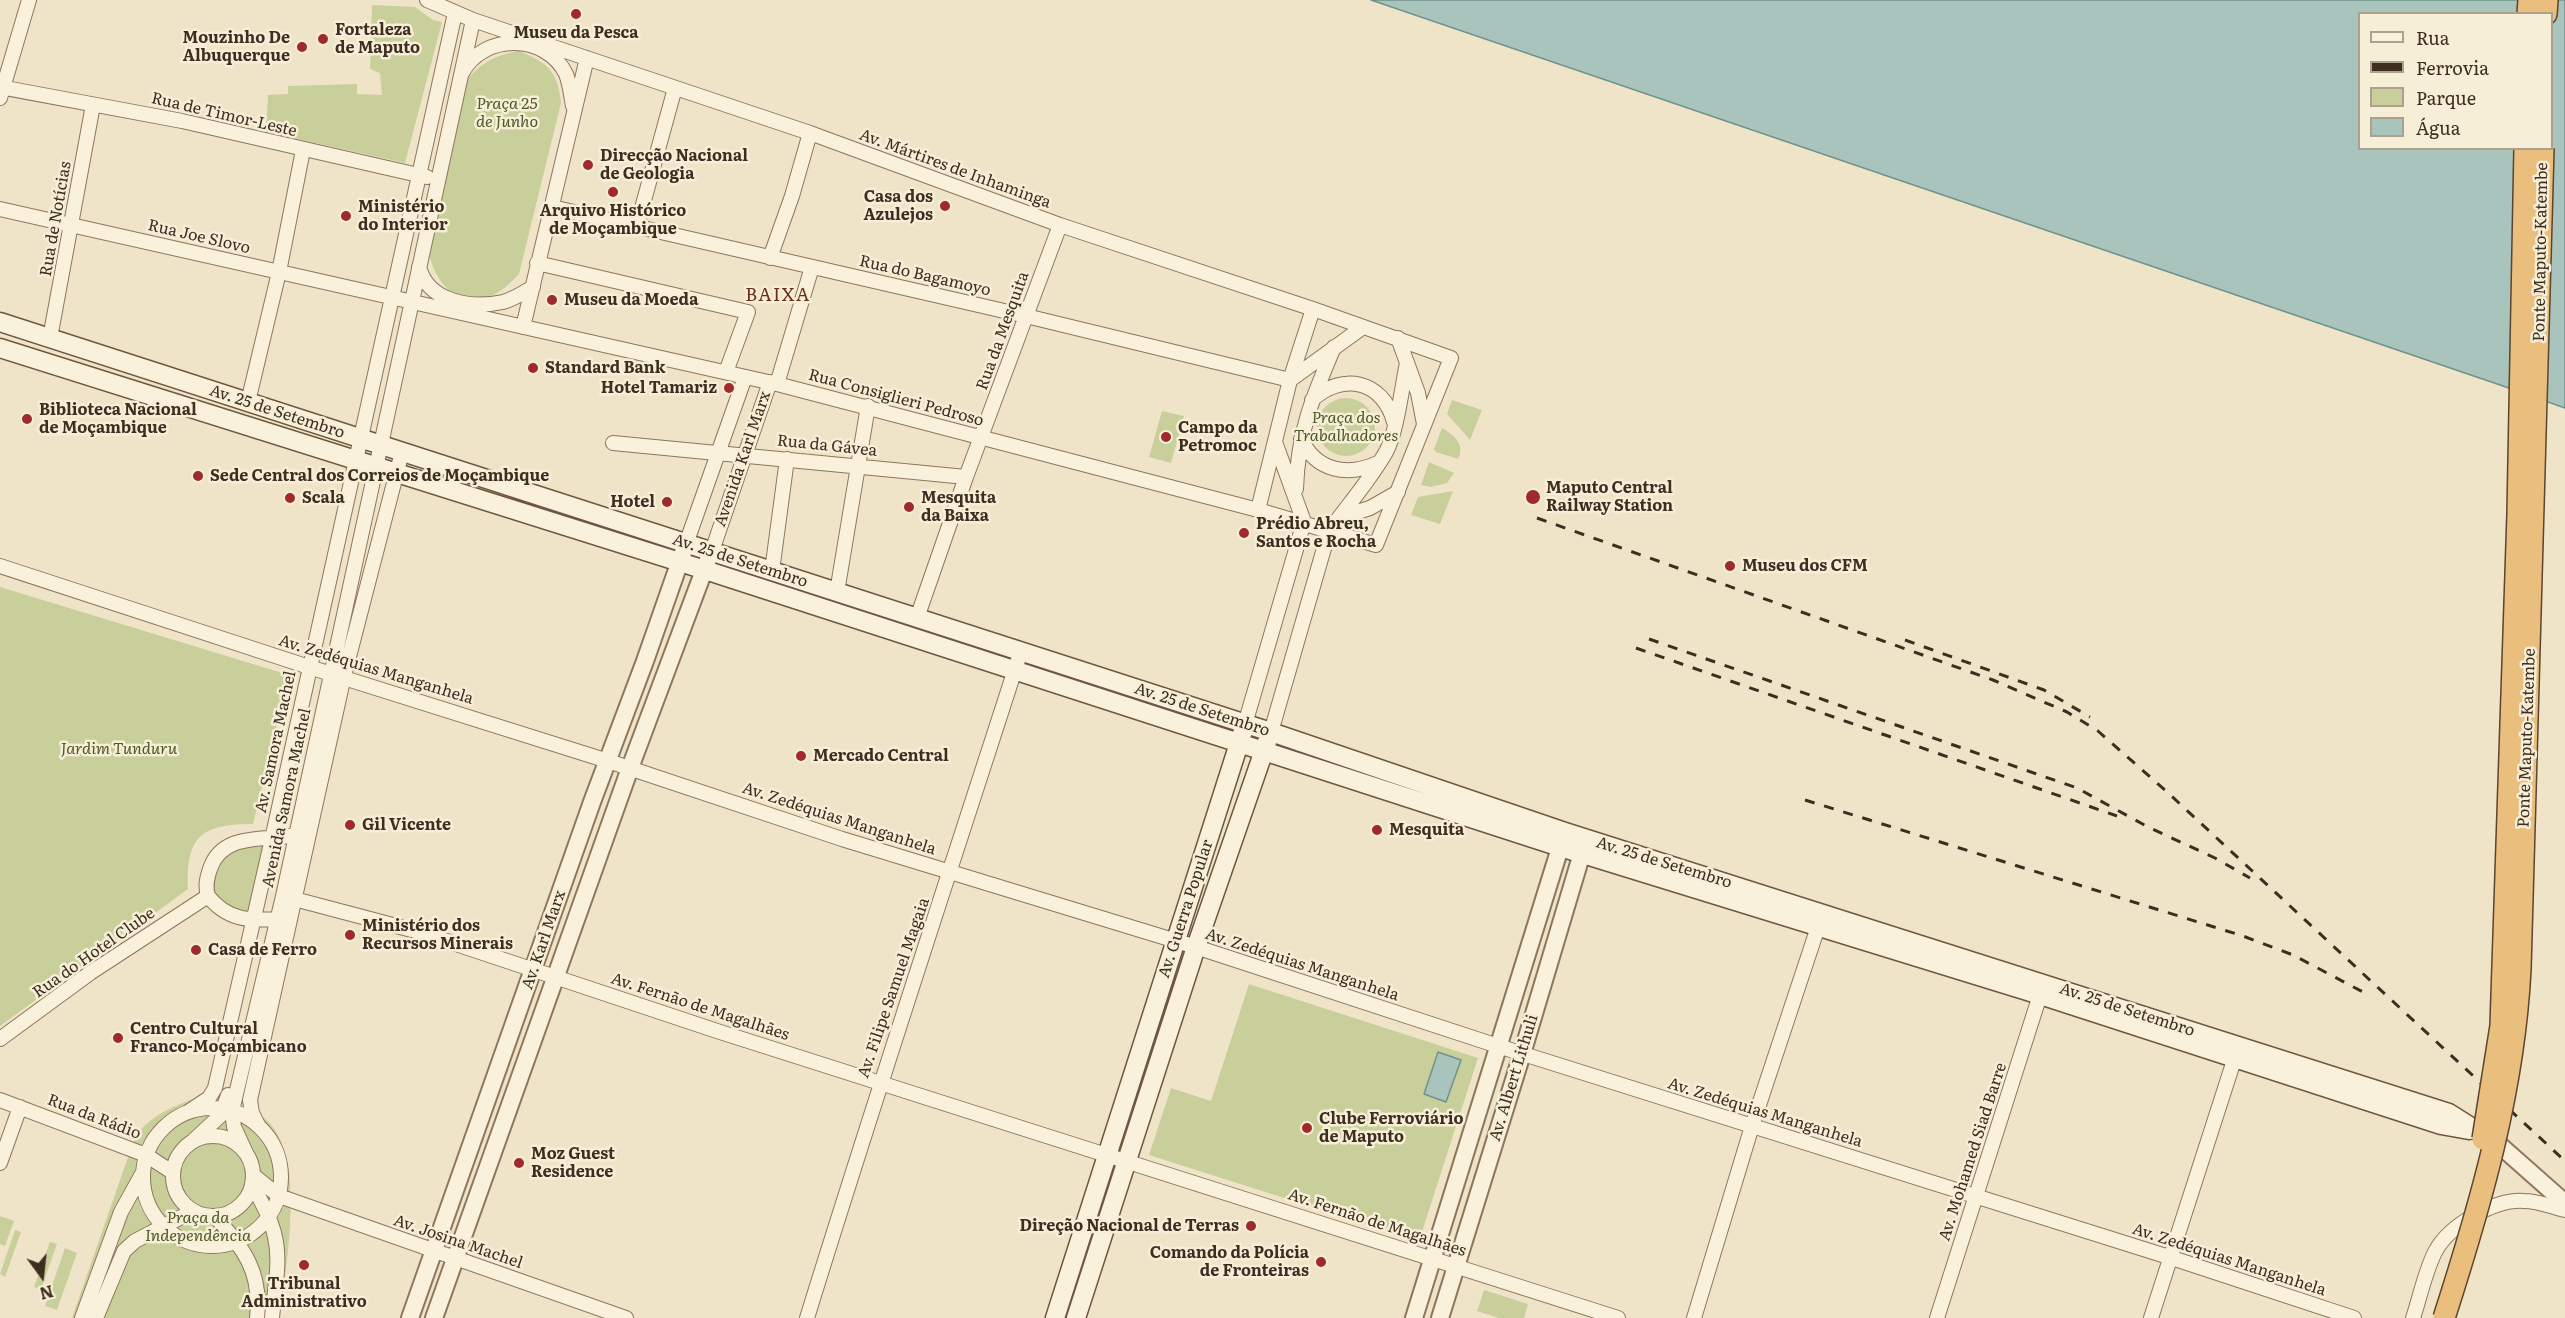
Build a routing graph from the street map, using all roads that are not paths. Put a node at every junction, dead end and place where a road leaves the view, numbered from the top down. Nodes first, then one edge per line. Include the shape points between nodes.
1 (29, 0) edge
2 (427, 0) edge
3 (455, 13) junction
4 (473, 20) junction
5 (587, 58) junction
6 (458, 83) junction
7 (675, 88) junction
8 (1, 91) edge
9 (93, 105) junction
10 (574, 111) junction
11 (810, 133) junction
12 (303, 150) junction
13 (2525, 150) edge
14 (2543, 150) edge
15 (419, 175) junction
16 (437, 179) junction
17 (552, 207) junction
18 (0, 209) edge
19 (72, 225) junction
20 (1060, 225) junction
21 (637, 226) junction
22 (770, 258) junction
23 (537, 263) junction
24 (419, 265) junction
25 (812, 267) junction
26 (279, 272) junction
27 (532, 287) junction
28 (391, 297) junction
29 (411, 302) junction
30 (1313, 309) junction
31 (1026, 316) junction
32 (0, 322) edge
33 (523, 327) junction
34 (1363, 327) junction
35 (50, 338) junction
36 (1398, 338) junction
37 (1335, 345) junction
38 (0, 348) edge
39 (1407, 363) junction
40 (726, 372) junction
41 (745, 377) junction
42 (1290, 380) junction
43 (774, 383) junction
44 (1311, 400) junction
45 (248, 402) junction
46 (868, 406) junction
47 (1394, 424) junction
48 (1425, 426) junction
49 (982, 437) junction
50 (1301, 439) junction
51 (371, 442) junction
52 (1275, 442) junction
53 (613, 443) dead end
54 (402, 452) junction
55 (717, 452) junction
56 (746, 455) junction
57 (787, 459) junction
58 (1377, 463) junction
59 (366, 464) junction
60 (858, 466) junction
61 (396, 473) junction
62 (966, 477) junction
63 (1398, 492) junction
64 (1296, 499) junction
65 (1258, 510) junction
66 (1341, 517) junction
67 (1304, 522) junction
68 (1329, 531) junction
69 (686, 543) junction
70 (712, 551) junction
71 (679, 563) junction
72 (0, 566) edge
73 (705, 570) junction
74 (772, 571) junction
75 (837, 592) junction
76 (917, 618) junction
77 (1021, 651) junction
78 (309, 667) junction
79 (1015, 670) junction
80 (332, 673) junction
81 (1245, 724) junction
82 (1271, 732) junction
83 (1239, 743) junction
84 (1264, 751) junction
85 (608, 760) junction
86 (630, 768) junction
87 (292, 836) junction
88 (272, 839) junction
89 (1562, 840) junction
90 (1584, 846) junction
91 (951, 873) junction
92 (208, 896) junction
93 (289, 897) junction
94 (274, 919) junction
95 (253, 920) junction
96 (1818, 927) junction
97 (1175, 941) junction
98 (1196, 947) junction
99 (534, 969) junction
100 (556, 976) junction
101 (2040, 995) junction
102 (0, 1039) edge
103 (1498, 1046) junction
104 (2236, 1053) junction
105 (1522, 1054) junction
106 (880, 1082) junction
107 (0, 1100) edge
108 (20, 1107) junction
109 (228, 1110) junction
110 (188, 1112) junction
111 (258, 1125) junction
112 (1752, 1126) junction
113 (2479, 1132) joint
114 (194, 1140) junction
115 (1106, 1154) junction
116 (146, 1155) junction
117 (247, 1155) junction
118 (1126, 1161) junction
119 (0, 1162) edge
120 (172, 1172) junction
121 (142, 1174) junction
122 (253, 1180) junction
123 (279, 1196) junction
124 (1976, 1197) junction
125 (2565, 1203) edge
126 (2565, 1210) edge
127 (193, 1211) junction
128 (215, 1216) junction
129 (269, 1216) junction
130 (163, 1227) junction
131 (111, 1240) junction
132 (237, 1241) junction
133 (124, 1251) junction
134 (435, 1251) junction
135 (2169, 1257) junction
136 (455, 1258) junction
137 (1432, 1258) junction
138 (1455, 1265) junction
139 (82, 1318) edge
140 (96, 1318) edge
141 (256, 1318) edge
142 (272, 1318) edge
143 (410, 1318) edge
144 (434, 1318) edge
145 (626, 1318) edge
146 (807, 1318) edge
147 (1055, 1318) edge
148 (1076, 1318) edge
149 (1414, 1318) edge
150 (1440, 1318) edge
151 (1618, 1318) edge
152 (1694, 1318) edge
153 (1937, 1318) edge
154 (2151, 1318) edge
155 (2355, 1318) edge
156 (2413, 1318) edge
157 (2429, 1318) edge
158 (2444, 1318) edge

1 - 8 street
2 - 3 street
3 - 4 street
3 - 15 street, Av. Samora Machel
4 - 5 street
4 - 6 street
5 - 7 street, Av. Mártires de Inhaminga
5 - 10 street
6 - 10 street via 463,70 489,48 529,43 546,50 566,74
6 - 16 street
7 - 11 street, Av. Mártires de Inhaminga
7 - 21 street
8 - 9 street, Rua de Timor-Leste
9 - 12 street, Rua de Timor-Leste via 182,121
9 - 19 street, Rua de Notícias
10 - 17 street
11 - 20 street, Av. Mártires de Inhaminga
11 - 22 street
12 - 15 street, Rua de Timor-Leste
12 - 26 street
13 - 157 highway, Ponte Maputo-Katembe, bridge via 2501,1026 2481,1150
14 - 158 highway, Ponte Maputo-Katembe, bridge via 2517,1025 2502,1113 2482,1195
15 - 16 street, Rua de Timor-Leste
15 - 28 street, Av. Samora Machel
16 - 24 street
17 - 21 street, Rua do Bagamoyo
17 - 23 street
18 - 19 street, Rua Joe Slovo
19 - 26 street, Rua Joe Slovo
19 - 35 street, Rua de Notícias
20 - 30 street, Av. Mártires de Inhaminga
20 - 31 street, Rua da Mesquita
21 - 22 street, Rua do Bagamoyo
22 - 25 street, Rua do Bagamoyo
23 - 27 street
23 - 40 street via 748,312
24 - 27 street via 422,279 431,291 461,302 502,302
24 - 29 street
25 - 31 street, Rua do Bagamoyo
25 - 43 street, Avenida Karl Marx
26 - 28 street, Rua Joe Slovo
26 - 45 street
27 - 33 street
28 - 29 street
28 - 51 street, Av. Samora Machel
29 - 33 street
29 - 51 street, Av. Samora Machel
30 - 34 street
30 - 42 street
31 - 42 street, Rua do Bagamoyo
31 - 49 street, Rua da Mesquita
32 - 35 main road, Av. 25 de Setembro
33 - 40 street, Rua Consiglieri Pedroso
34 - 36 street
34 - 37 street
35 - 45 main road, Av. 25 de Setembro
36 - 39 street
36 - 48 street via 1451,358
37 - 42 street
37 - 44 street
38 - 59 main road, Av. 25 de Setembro
39 - 47 street, Av. Guerra Popular
39 - 48 street
40 - 41 street, Rua Consiglieri Pedroso
41 - 43 street, Rua Consiglieri Pedroso
41 - 55 street, Avenida Karl Marx
42 - 52 street
43 - 46 street, Rua Consiglieri Pedroso
43 - 56 street, Avenida Karl Marx
44 - 47 street via 1337,384 1354,383 1382,397
44 - 50 street
45 - 51 main road, Av. 25 de Setembro
46 - 49 street, Rua Consiglieri Pedroso
46 - 60 street
47 - 58 street, Av. Guerra Popular via 1386,451
48 - 63 street
49 - 62 street, Rua da Mesquita
49 - 65 street, Rua Consiglieri Pedroso
50 - 58 street via 1319,463 1333,469 1364,470
50 - 64 street
51 - 54 main road, Av. 25 de Setembro
51 - 59 street
51 - 59 street, Av. Samora Machel
52 - 64 street
52 - 65 street
53 - 55 street, Rua da Gávea
54 - 61 street, Av. Samora Machel
54 - 69 main road, Av. 25 de Setembro
55 - 56 street, Rua da Gávea
55 - 69 street, Avenida Karl Marx
56 - 57 street, Rua da Gávea
56 - 70 street, Avenida Karl Marx
57 - 60 street, Rua da Gávea
57 - 74 street
58 - 66 street, Av. Guerra Popular
59 - 61 main road, Av. 25 de Setembro
59 - 78 street, Av. Samora Machel
59 - 80 street
60 - 62 street, Rua da Gávea
60 - 75 street
61 - 71 main road, Av. 25 de Setembro
61 - 80 street, Av. Samora Machel
62 - 76 street, Rua da Mesquita
63 - 66 street via 1370,508
63 - 68 street via 1376,545
64 - 67 street
65 - 67 street
66 - 68 street, Av. Guerra Popular
67 - 68 street
67 - 81 street, Av. Guerra Popular
68 - 82 street, Av. Guerra Popular
69 - 70 main road, Av. 25 de Setembro
69 - 71 street, Avenida Karl Marx
70 - 73 street, Avenida Karl Marx
70 - 74 main road, Av. 25 de Setembro
71 - 73 main road, Av. 25 de Setembro
71 - 85 street, Av. Karl Marx
72 - 78 street, Av. Zedéquias Manganhela
73 - 79 main road, Av. 25 de Setembro
73 - 86 street, Av. Karl Marx
74 - 75 main road, Av. 25 de Setembro
75 - 76 main road, Av. 25 de Setembro
76 - 77 main road, Av. 25 de Setembro
77 - 79 street, Av. Filipe Samuel Magaia
77 - 81 main road, Av. 25 de Setembro
78 - 80 street, Av. Zedéquias Manganhela
78 - 88 street, Av. Samora Machel
79 - 83 main road, Av. 25 de Setembro
79 - 91 street, Av. Filipe Samuel Magaia
80 - 85 street, Av. Zedéquias Manganhela
80 - 87 street, Av. Samora Machel
80 - 93 street, Av. Samora Machel
81 - 82 main road, Av. 25 de Setembro
81 - 83 main road, Av. Guerra Popular
82 - 84 main road, Av. Guerra Popular
82 - 89 main road, Av. 25 de Setembro
83 - 84 main road, Av. 25 de Setembro
83 - 97 main road, Av. Guerra Popular
84 - 89 main road, Av. 25 de Setembro
84 - 98 main road, Av. Guerra Popular
85 - 86 street, Av. Zedéquias Manganhela
85 - 99 street, Av. Karl Marx
86 - 91 street, Av. Zedéquias Manganhela
86 - 100 street, Av. Karl Marx
87 - 88 street
87 - 93 street, Avenida Samora Machel
87 - 94 street, Av. Samora Machel
88 - 92 street via 236,842 214,855 207,879
88 - 95 street, Av. Samora Machel
89 - 90 main road, Av. 25 de Setembro
89 - 103 street, Av. Albert Lithuli
90 - 96 main road, Av. 25 de Setembro
90 - 104 main road, Av. 25 de Setembro
90 - 105 street, Av. Albert Lithuli
91 - 97 street, Av. Zedéquias Manganhela
91 - 106 street, Av. Filipe Samuel Magaia
92 - 95 street via 227,914
92 - 102 street, Rua do Hotel Clube via 90,973
93 - 94 street, Avenida Samora Machel
93 - 99 street, Av. Fernão de Magalhães via 423,933
93 - 111 street, Av. Samora Machel via 250,1100
94 - 95 street
94 - 109 street, Av. Samora Machel
95 - 110 street, Av. Samora Machel via 215,1088 209,1098
96 - 101 main road, Av. 25 de Setembro
96 - 112 street
97 - 98 street, Av. Zedéquias Manganhela
97 - 115 main road, Av. Guerra Popular
98 - 103 street, Av. Zedéquias Manganhela
98 - 118 main road, Av. Guerra Popular
99 - 100 street, Av. Fernão de Magalhães
99 - 134 street, Av. Karl Marx
100 - 106 street, Av. Fernão de Magalhães
100 - 136 street, Av. Karl Marx
101 - 104 main road, Av. 25 de Setembro
101 - 124 street, Av. Mohamed Siad Barre
103 - 105 street, Av. Zedéquias Manganhela
103 - 137 street, Av. Albert Lithuli
104 - 113 main road, Av. 25 de Setembro via 2441,1125
104 - 135 street
105 - 112 street, Av. Zedéquias Manganhela
105 - 138 street, Av. Albert Lithuli
106 - 115 street, Av. Fernão de Magalhães
106 - 146 street, Av. Filipe Samuel Magaia
107 - 108 street, Rua da Rádio
108 - 116 street, Rua da Rádio
108 - 119 street
109 - 110 street via 206,1108
109 - 111 street
109 - 114 street
109 - 117 street
110 - 116 street via 155,1137
111 - 123 street via 276,1150
112 - 124 street, Av. Zedéquias Manganhela
112 - 152 street
113 - 125 street via 2496,1142
114 - 117 street via 224,1137
114 - 120 street via 183,1148
115 - 118 street, Av. Fernão de Magalhães
115 - 147 main road, Av. Guerra Popular
116 - 120 street, Rua da Rádio
116 - 121 street
117 - 122 street
118 - 137 street, Av. Fernão de Magalhães
118 - 148 main road, Av. Guerra Popular
120 - 127 street via 177,1194
121 - 130 street via 151,1211
121 - 131 street
122 - 123 street, Av. Josina Machel
122 - 128 street via 239,1206
122 - 129 street
123 - 129 street
123 - 134 street, Av. Josina Machel
124 - 135 street, Av. Zedéquias Manganhela
124 - 153 street, Av. Mohamed Siad Barre
126 - 156 street via 2521,1200 2480,1212 2463,1222 2436,1251
127 - 128 street
127 - 130 street
128 - 132 street
129 - 132 street via 259,1228
129 - 142 street via 278,1252
130 - 132 street via 198,1245
130 - 133 street
131 - 133 street
131 - 139 street
132 - 141 street via 249,1260 258,1287
133 - 140 street
134 - 136 street, Av. Josina Machel
134 - 143 street, Av. Karl Marx
135 - 154 street
135 - 155 street, Av. Zedéquias Manganhela
136 - 144 street, Av. Karl Marx
136 - 145 street, Av. Josina Machel
137 - 138 street, Av. Fernão de Magalhães
137 - 149 street, Av. Albert Lithuli
138 - 150 street, Av. Albert Lithuli
138 - 151 street, Av. Fernão de Magalhães

